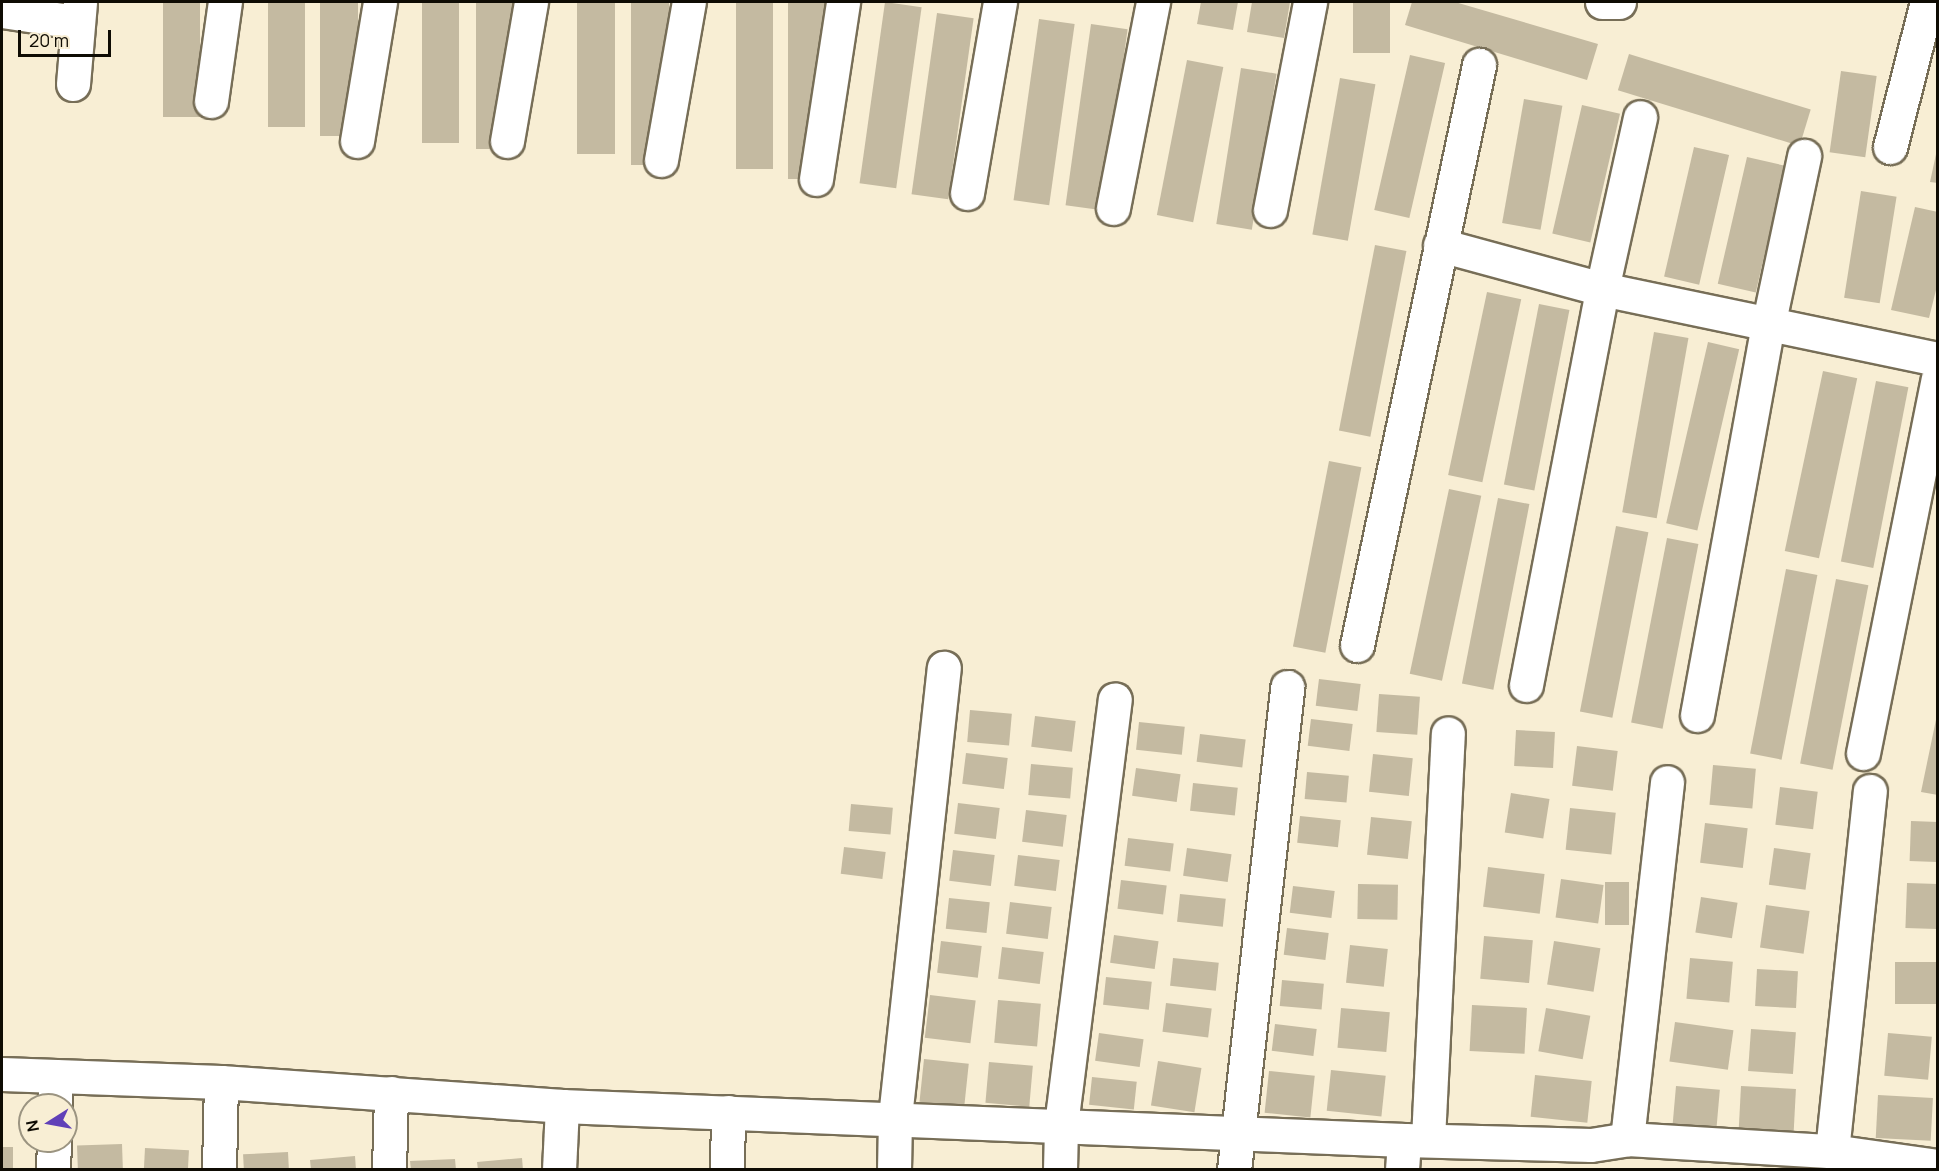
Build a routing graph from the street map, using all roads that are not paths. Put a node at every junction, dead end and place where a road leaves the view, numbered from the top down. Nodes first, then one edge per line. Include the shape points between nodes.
1 (225, 2) edge
2 (380, 2) edge
3 (531, 2) edge
4 (689, 2) edge
5 (843, 2) edge
6 (1000, 2) edge
7 (1153, 2) edge
8 (1310, 2) edge
9 (1927, 2) edge
10 (2, 12) edge
11 (78, 12) edge
12 (1479, 65) dead end
13 (73, 84) dead end
14 (211, 101) dead end
15 (1640, 117) dead end
16 (357, 141) dead end
17 (507, 141) dead end
18 (1890, 147) dead end
19 (1804, 156) dead end
20 (661, 160) dead end
21 (816, 179) dead end
22 (967, 193) dead end
23 (1113, 208) dead end
24 (1270, 210) dead end
25 (1440, 245) junction
26 (1602, 289) junction
27 (1768, 326) junction
28 (1938, 359) edge
29 (1938, 379) edge
30 (1358, 645) dead end
31 (944, 668) dead end
32 (1526, 685) dead end
33 (1287, 687) dead end
34 (1115, 699) dead end
35 (1697, 715) dead end
36 (1449, 733) dead end
37 (1863, 753) dead end
38 (1667, 782) dead end
39 (1870, 791) dead end
40 (2, 1074) edge
41 (221, 1082) junction
42 (55, 1091) edge
43 (391, 1093) junction
44 (562, 1106) junction
45 (728, 1113) junction
46 (895, 1117) junction
47 (1061, 1125) junction
48 (1235, 1134) junction
49 (1627, 1139) junction
50 (1412, 1150) edge
51 (54, 1153) edge
52 (1590, 1157) edge
53 (1813, 1157) edge
54 (1938, 1166) edge
55 (53, 1170) edge
56 (219, 1170) edge
57 (388, 1170) edge
58 (559, 1170) edge
59 (727, 1170) edge
60 (894, 1170) edge
61 (1060, 1170) edge
62 (1234, 1170) edge

1 - 14 street
2 - 16 street
3 - 17 street
4 - 20 street
5 - 21 street
6 - 22 street
7 - 23 street
8 - 24 street
9 - 18 street
10 - 11 street
11 - 13 street
12 - 25 street
15 - 26 street
19 - 27 street
25 - 26 street
25 - 30 street
26 - 27 street
26 - 32 street
27 - 28 street
27 - 35 street
29 - 37 street
31 - 46 street
33 - 48 street
34 - 47 street
36 - 50 street
38 - 49 street
39 - 53 street
40 - 42 street
41 - 42 street
41 - 43 street
41 - 56 street
43 - 44 street
43 - 57 street
44 - 45 street
44 - 58 street
45 - 46 street
45 - 59 street
46 - 47 street
46 - 60 street
47 - 48 street
47 - 61 street
48 - 50 street
48 - 62 street
49 - 52 street
49 - 53 street
50 - 52 street
51 - 55 street
53 - 54 street

